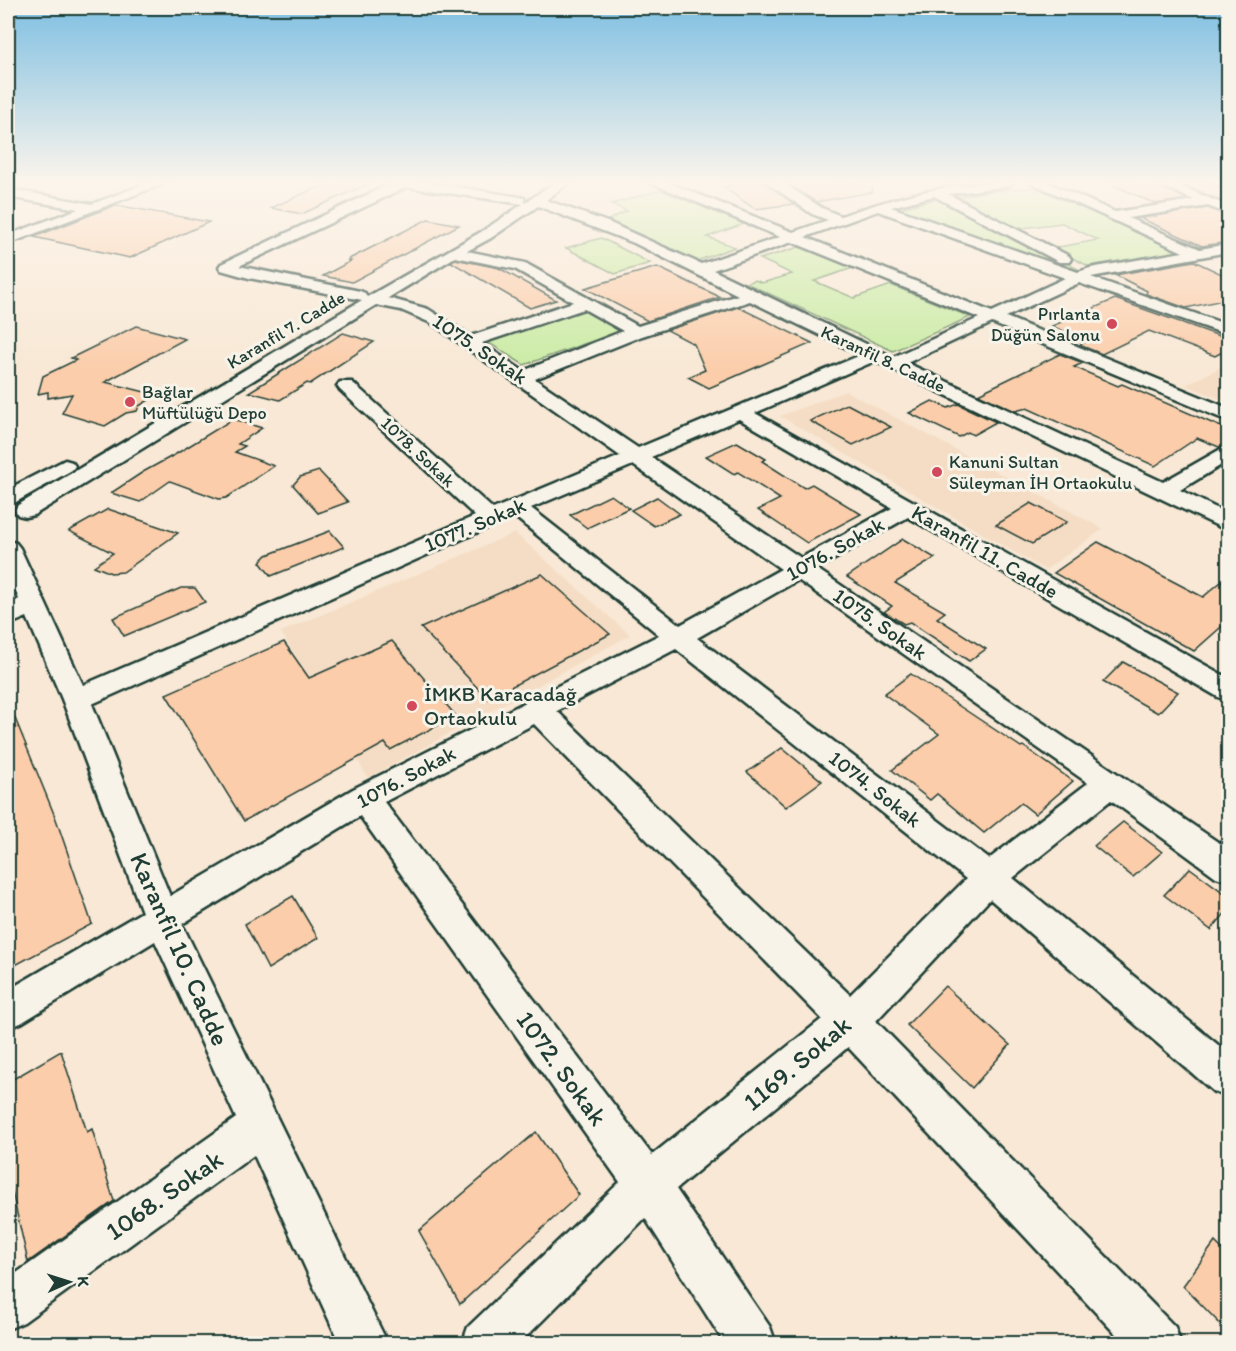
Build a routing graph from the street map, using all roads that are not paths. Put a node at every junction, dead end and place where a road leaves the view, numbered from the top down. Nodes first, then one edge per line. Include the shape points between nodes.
1 (273, 245) edge
2 (455, 245) edge
3 (466, 245) edge
4 (645, 245) edge
5 (771, 245) edge
6 (814, 245) edge
7 (994, 245) edge
8 (1030, 245) edge
9 (1178, 245) edge
10 (1228, 249) edge
11 (453, 252) junction
12 (1198, 254) junction
13 (1218, 263) dead end
14 (699, 270) junction
15 (1084, 275) junction
16 (750, 296) junction
17 (367, 298) junction
18 (584, 304) junction
19 (1219, 312) dead end
20 (992, 316) junction
21 (1191, 318) junction
22 (1228, 330) edge
23 (636, 332) junction
24 (468, 342) junction
25 (883, 359) junction
26 (522, 378) junction
27 (346, 386) dead end
28 (742, 413) junction
29 (1228, 415) edge
30 (1228, 453) edge
31 (634, 457) junction
32 (1164, 490) junction
33 (14, 502) edge
34 (908, 508) junction
35 (503, 513) junction
36 (1228, 522) edge
37 (8, 525) edge
38 (8, 548) edge
39 (800, 569) junction
40 (20, 610) edge
41 (678, 637) junction
42 (1227, 687) edge
43 (76, 699) junction
44 (536, 708) junction
45 (1110, 783) junction
46 (364, 798) junction
47 (1228, 867) edge
48 (989, 878) junction
49 (162, 920) junction
50 (8, 1010) edge
51 (850, 1021) junction
52 (1228, 1078) edge
53 (261, 1125) junction
54 (648, 1185) junction
55 (8, 1306) edge
56 (365, 1344) edge
57 (485, 1344) edge
58 (753, 1344) edge
59 (1158, 1344) edge

1 - 17 street, 1075. Sokak via 226,267
2 - 17 street, Karanfil 7. Cadde
3 - 11 street, Karanfil 7. Cadde
4 - 14 street, Karanfil 8. Cadde
5 - 14 street
6 - 20 street
7 - 15 street
8 - 15 street
9 - 12 street
10 - 12 street, 1077. Sokak
11 - 17 street, Karanfil 7. Cadde
11 - 18 street via 520,266
12 - 13 street
12 - 15 street, 1077. Sokak
14 - 16 street, Karanfil 8. Cadde
15 - 20 street, 1077. Sokak
15 - 21 street
16 - 23 street
16 - 25 street, Karanfil 8. Cadde
17 - 24 street, 1075. Sokak via 423,311
17 - 33 street, Karanfil 7. Cadde
18 - 23 street
18 - 24 street
19 - 21 street
20 - 25 street, 1077. Sokak
20 - 29 street
21 - 22 street
23 - 26 street
24 - 26 street, 1075. Sokak
25 - 28 street, 1077. Sokak
25 - 32 street, Karanfil 8. Cadde
26 - 31 street, 1075. Sokak
27 - 35 street, 1078. Sokak
28 - 31 street, 1077. Sokak
28 - 34 street, Karanfil 11. Cadde
30 - 32 street
31 - 35 street, 1077. Sokak
31 - 39 street, 1075. Sokak
32 - 36 street, Karanfil 8. Cadde
33 - 37 street, Karanfil 7. Cadde via 17,520
34 - 39 street, 1076. Sokak
34 - 42 street, Karanfil 11. Cadde
35 - 41 street, 1074. Sokak
35 - 43 street, 1077. Sokak
38 - 40 street, Karanfil 10. Cadde
39 - 41 street, 1076. Sokak
39 - 45 street, 1075. Sokak
40 - 43 street, Karanfil 10. Cadde
41 - 44 street, 1076. Sokak
41 - 48 street, 1074. Sokak
43 - 49 street, Karanfil 10. Cadde
44 - 46 street, 1076. Sokak
44 - 51 street
45 - 47 street, 1075. Sokak
45 - 48 street, 1169. Sokak
46 - 49 street, 1076. Sokak
46 - 54 street, 1072. Sokak
48 - 51 street, 1169. Sokak
48 - 52 street, 1074. Sokak
49 - 50 street, 1076. Sokak
49 - 53 street, Karanfil 10. Cadde
51 - 54 street, 1169. Sokak
51 - 59 street
53 - 55 street, 1068. Sokak
53 - 56 street, Karanfil 10. Cadde
54 - 57 street, 1169. Sokak
54 - 58 street, 1072. Sokak

